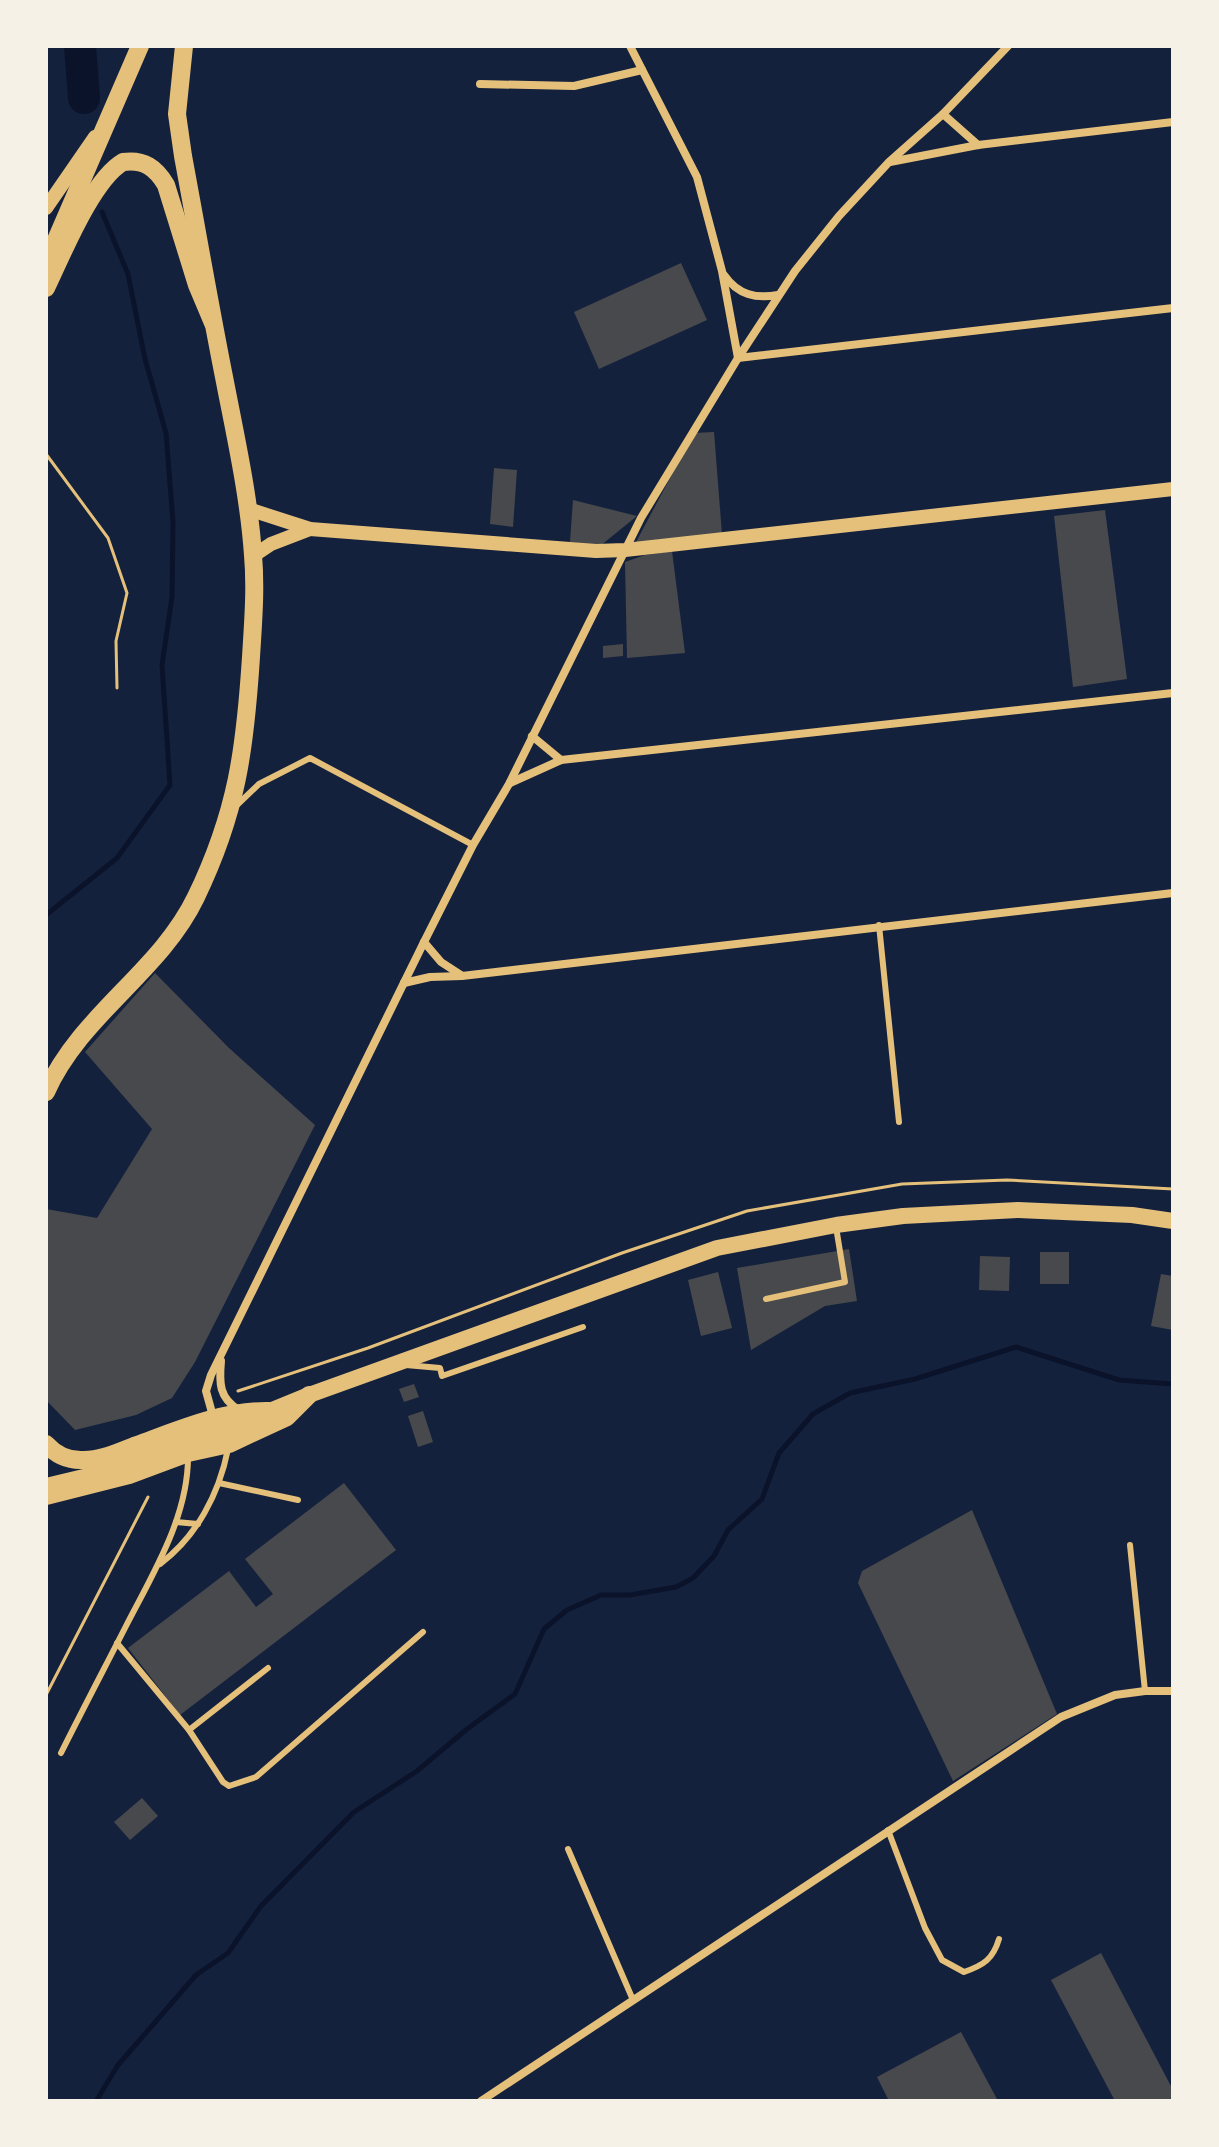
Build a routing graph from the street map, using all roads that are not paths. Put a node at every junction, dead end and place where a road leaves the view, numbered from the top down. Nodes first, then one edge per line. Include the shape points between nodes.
1 (140, 46) edge
2 (184, 46) edge
3 (630, 46) edge
4 (1008, 46) edge
5 (642, 70) junction
6 (480, 84) dead end
7 (943, 114) junction
8 (107, 120) junction
9 (1173, 122) edge
10 (978, 145) junction
11 (889, 162) junction
12 (46, 208) edge
13 (46, 263) edge
14 (722, 271) junction
15 (46, 288) edge
16 (778, 295) junction
17 (1173, 308) edge
18 (213, 323) junction
19 (738, 358) junction
20 (1173, 489) edge
21 (248, 509) junction
22 (310, 529) junction
23 (625, 550) junction
24 (253, 556) junction
25 (1173, 693) edge
26 (532, 736) junction
27 (561, 760) junction
28 (509, 784) junction
29 (231, 810) junction
30 (473, 845) junction
31 (1173, 893) edge
32 (879, 925) junction
33 (424, 942) junction
34 (462, 976) junction
35 (404, 983) junction
36 (46, 1092) edge
37 (899, 1122) dead end
38 (1173, 1221) edge
39 (836, 1225) junction
40 (766, 1299) dead end
41 (583, 1327) dead end
42 (222, 1356) junction
43 (395, 1364) junction
44 (309, 1395) junction
45 (269, 1411) junction
46 (243, 1412) junction
47 (220, 1432) junction
48 (46, 1444) edge
49 (188, 1453) junction
50 (219, 1483) junction
51 (46, 1486) edge
52 (46, 1496) edge
53 (298, 1500) dead end
54 (176, 1522) junction
55 (198, 1524) junction
56 (1130, 1545) dead end
57 (157, 1566) junction
58 (423, 1632) dead end
59 (117, 1643) junction
60 (268, 1668) dead end
61 (1145, 1691) junction
62 (1173, 1691) edge
63 (189, 1730) junction
64 (61, 1753) dead end
65 (888, 1830) junction
66 (568, 1849) dead end
67 (999, 1939) dead end
68 (633, 2000) junction
69 (487, 2099) edge

1 - 8 main road
2 - 18 main road via 177,114
3 - 5 street
4 - 7 street
5 - 6 street via 574,86
5 - 14 street via 697,177
7 - 10 street
7 - 11 street
8 - 12 street
8 - 13 main road
9 - 10 street
10 - 11 street
11 - 16 street
14 - 16 street via 741,292
14 - 19 street
15 - 18 main road via 106,176 123,162 143,163 166,185
16 - 19 street
17 - 19 street
18 - 21 main road
19 - 23 street
20 - 23 street
21 - 22 street
21 - 24 main road
22 - 23 street
22 - 24 street
23 - 26 street
24 - 29 main road via 247,719
25 - 27 street
26 - 27 street
26 - 28 street
27 - 28 street
28 - 30 street
29 - 30 lane via 259,784 310,758
29 - 36 main road via 195,900 165,946 75,1042
30 - 33 street
31 - 32 street
32 - 34 street
32 - 37 lane
33 - 34 street
33 - 35 street
34 - 35 street
35 - 42 street
38 - 39 main road via 1018,1210
39 - 40 lane via 845,1282
39 - 43 main road via 717,1248
41 - 43 lane via 442,1376 440,1368
42 - 46 street via 223,1396
42 - 47 street via 206,1391
43 - 44 main road
44 - 45 main road
44 - 47 main road via 287,1417
45 - 46 main road
45 - 47 main road
45 - 49 main road via 260,1421
46 - 47 main road
47 - 48 main road via 101,1458 70,1459
47 - 49 main road
47 - 50 lane
47 - 51 main road
49 - 52 main road
49 - 54 lane via 188,1481
50 - 53 lane
50 - 55 lane
54 - 55 lane
54 - 57 lane
55 - 57 lane
56 - 61 lane
57 - 59 lane
58 - 63 lane via 256,1777 237,1785 223,1782
59 - 63 lane
59 - 64 lane
60 - 63 lane
61 - 62 street
61 - 65 street via 1115,1695 1061,1717
65 - 67 lane via 942,1960 964,1972 981,1966
65 - 68 street
66 - 68 lane
68 - 69 street

